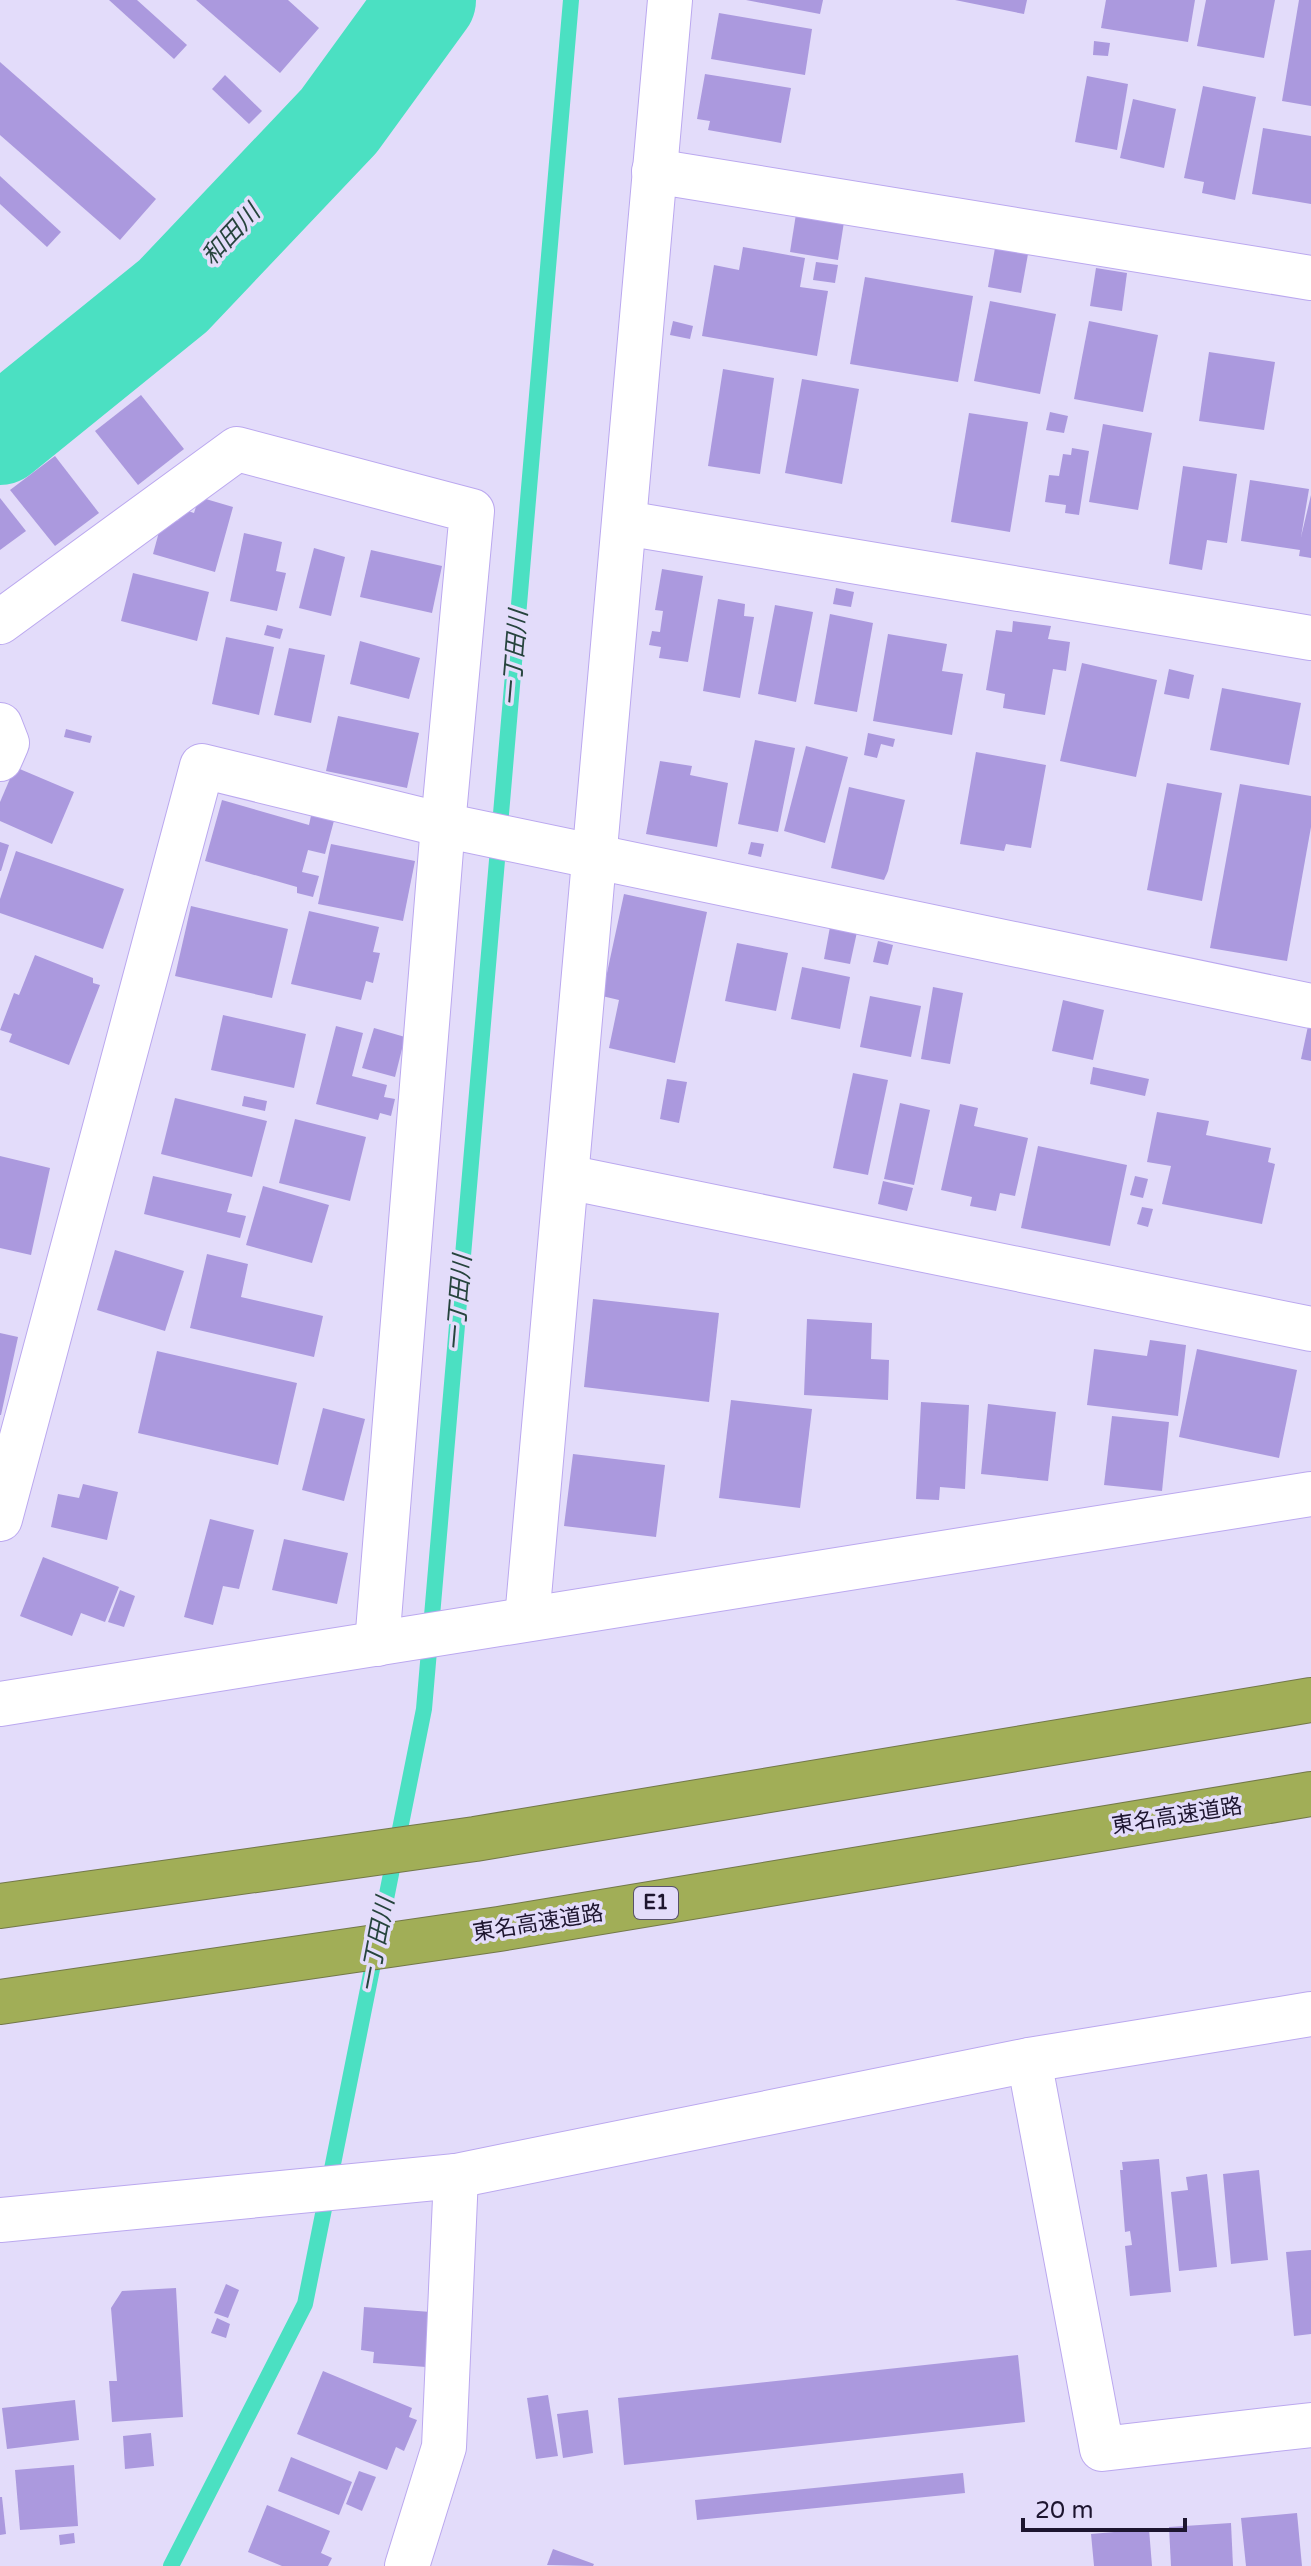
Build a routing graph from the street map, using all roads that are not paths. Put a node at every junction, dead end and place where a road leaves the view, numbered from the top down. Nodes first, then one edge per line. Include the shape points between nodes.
1 (670, 0) edge
2 (654, 171) junction
3 (1311, 278) edge
4 (625, 523) junction
5 (0, 622) edge
6 (1311, 638) edge
7 (0, 725) edge
8 (0, 759) edge
9 (443, 825) junction
10 (595, 857) junction
11 (1311, 1006) edge
12 (567, 1177) junction
13 (1311, 1329) edge
14 (1310, 1489) edge
15 (0, 1519) edge
16 (527, 1619) junction
17 (377, 1644) junction
18 (1311, 1700) edge
19 (0, 1704) edge
20 (1311, 1794) edge
21 (0, 1906) edge
22 (0, 2002) edge
23 (1311, 2014) edge
24 (1029, 2060) junction
25 (456, 2176) junction
26 (0, 2220) edge
27 (1311, 2425) edge
28 (407, 2566) edge

1 - 2 street
2 - 3 street
2 - 4 street
4 - 6 street
4 - 10 street
5 - 9 street via 237,449 472,511
7 - 8 street via 7,743
9 - 10 street
9 - 15 street via 202,766
9 - 17 street
10 - 11 street
10 - 12 street
12 - 13 street
12 - 16 street
14 - 16 street
16 - 17 street
17 - 19 street
18 - 21 highway via 475,1839
20 - 22 highway, 東名高速道路 / E1 via 499,1929
23 - 24 street
24 - 25 street
24 - 27 street via 1102,2449
25 - 26 street
25 - 28 street via 444,2447

